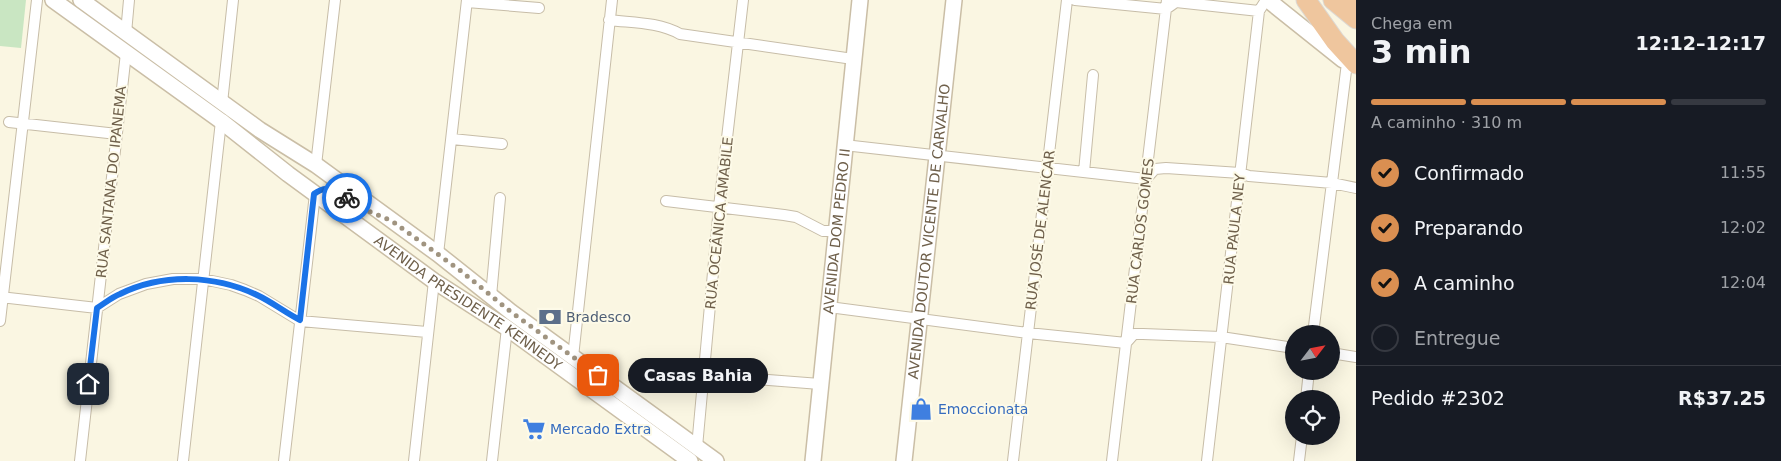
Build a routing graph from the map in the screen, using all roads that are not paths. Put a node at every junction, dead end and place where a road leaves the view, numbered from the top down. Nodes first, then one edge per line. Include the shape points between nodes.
1 (37, 0) edge
2 (54, 0) edge
3 (81, 0) edge
4 (129, 0) edge
5 (233, 0) edge
6 (335, 0) edge
7 (612, 0) edge
8 (743, 0) edge
9 (860, 0) edge
10 (954, 0) edge
11 (1067, 0) edge
12 (1075, 0) edge
13 (1306, 0) edge
14 (1333, 0) edge
15 (467, 1) edge
16 (1264, 4) edge
17 (1166, 5) edge
18 (539, 8) dead end
19 (1356, 19) edge
20 (609, 20) junction
21 (126, 33) junction
22 (739, 41) junction
23 (126, 53) junction
24 (853, 59) junction
25 (1353, 66) edge
26 (1093, 75) dead end
27 (222, 103) junction
28 (221, 121) junction
29 (9, 122) dead end
30 (22, 124) junction
31 (117, 134) junction
32 (452, 138) junction
33 (502, 144) dead end
34 (844, 145) junction
35 (937, 156) junction
36 (316, 166) junction
37 (1047, 168) junction
38 (1084, 172) junction
39 (1240, 173) junction
40 (1146, 179) junction
41 (1332, 183) junction
42 (1356, 188) edge
43 (314, 194) junction
44 (500, 198) dead end
45 (666, 201) dead end
46 (719, 207) junction
47 (392, 221) junction
48 (836, 231) junction
49 (375, 237) junction
50 (438, 254) junction
51 (203, 279) junction
52 (434, 281) junction
53 (491, 296) junction
54 (1, 297) edge
55 (829, 307) junction
56 (97, 308) junction
57 (919, 318) junction
58 (300, 320) junction
59 (0, 321) edge
60 (1314, 325) edge
61 (506, 328) junction
62 (428, 332) junction
63 (1028, 333) junction
64 (1222, 337) junction
65 (1126, 343) junction
66 (1285, 347) edge
67 (1340, 354) edge
68 (573, 357) junction
69 (1356, 357) edge
70 (705, 375) junction
71 (820, 384) junction
72 (1301, 445) edge
73 (698, 447) junction
74 (80, 461) edge
75 (183, 461) edge
76 (284, 461) edge
77 (414, 461) edge
78 (492, 461) edge
79 (690, 461) edge
80 (716, 461) edge
81 (813, 461) edge
82 (904, 461) edge
83 (1013, 461) edge
84 (1112, 461) edge
85 (1208, 461) edge
86 (1299, 461) edge

1 - 30 street
2 - 23 main road, AVENIDA PRESIDENTE KENNEDY
3 - 21 main road, AVENIDA PRESIDENTE KENNEDY
4 - 21 street
5 - 27 street
6 - 36 street
7 - 20 street
8 - 22 street, RUA OCEÂNICA AMABILE
9 - 24 main road, AVENIDA DOM PEDRO II
10 - 35 main road, AVENIDA DOUTOR VICENTE DE CARVALHO
11 - 37 street, RUA JOSÉ DE ALENCAR
12 - 17 street
13 - 25 highway
14 - 19 highway
15 - 18 street
15 - 32 street
16 - 17 street via 1176,2
16 - 25 main road
16 - 39 street, RUA PAULA NEY
17 - 40 street, RUA CARLOS GOMES
20 - 22 street via 658,25 680,34
20 - 68 street
21 - 27 main road, AVENIDA PRESIDENTE KENNEDY
22 - 24 street
22 - 46 street, RUA OCEÂNICA AMABILE
23 - 28 main road, AVENIDA PRESIDENTE KENNEDY
23 - 31 street, RUA SANTANA DO IPANEMA
24 - 34 main road, AVENIDA DOM PEDRO II
25 - 41 street
26 - 38 street
27 - 36 main road, AVENIDA PRESIDENTE KENNEDY
28 - 43 main road, AVENIDA PRESIDENTE KENNEDY
28 - 51 street
29 - 30 street
30 - 31 street
30 - 54 street
31 - 56 street, RUA SANTANA DO IPANEMA
32 - 33 street
32 - 50 street
34 - 35 street
34 - 48 main road, AVENIDA DOM PEDRO II
35 - 37 street
35 - 57 main road, AVENIDA DOUTOR VICENTE DE CARVALHO
36 - 47 main road, AVENIDA PRESIDENTE KENNEDY
37 - 38 street
37 - 63 street, RUA JOSÉ DE ALENCAR
38 - 40 street
39 - 40 street via 1166,168 1156,169
39 - 41 street
39 - 64 street, RUA PAULA NEY
40 - 65 street, RUA CARLOS GOMES
41 - 42 street
41 - 60 street
43 - 47 main road via 330,188 366,210
43 - 49 main road, AVENIDA PRESIDENTE KENNEDY
43 - 58 street
44 - 53 street
45 - 46 street
46 - 48 street via 790,216 823,231
46 - 70 street, RUA OCEÂNICA AMABILE
47 - 50 main road, AVENIDA PRESIDENTE KENNEDY
48 - 55 main road, AVENIDA DOM PEDRO II
49 - 50 main road via 385,236 424,260 433,260
49 - 52 main road, AVENIDA PRESIDENTE KENNEDY
50 - 53 main road, AVENIDA PRESIDENTE KENNEDY
51 - 56 street via 173,279 146,284
51 - 58 street via 245,290
51 - 75 street
52 - 61 main road, AVENIDA PRESIDENTE KENNEDY
52 - 62 street
53 - 68 main road, AVENIDA PRESIDENTE KENNEDY
54 - 56 street
54 - 59 street
55 - 57 street
55 - 71 main road, AVENIDA DOM PEDRO II
56 - 74 street, RUA SANTANA DO IPANEMA
57 - 63 street
57 - 82 main road, AVENIDA DOUTOR VICENTE DE CARVALHO
58 - 62 street
58 - 76 street
61 - 78 street
61 - 79 main road, AVENIDA PRESIDENTE KENNEDY
62 - 77 street
63 - 65 street
63 - 83 street, RUA JOSÉ DE ALENCAR
64 - 65 street via 1134,334
64 - 66 street
64 - 85 street, RUA PAULA NEY
65 - 84 street, RUA CARLOS GOMES
67 - 69 street
68 - 73 main road, AVENIDA PRESIDENTE KENNEDY
70 - 71 street
70 - 73 street, RUA OCEÂNICA AMABILE
71 - 81 main road, AVENIDA DOM PEDRO II
72 - 86 street
73 - 80 main road, AVENIDA PRESIDENTE KENNEDY

